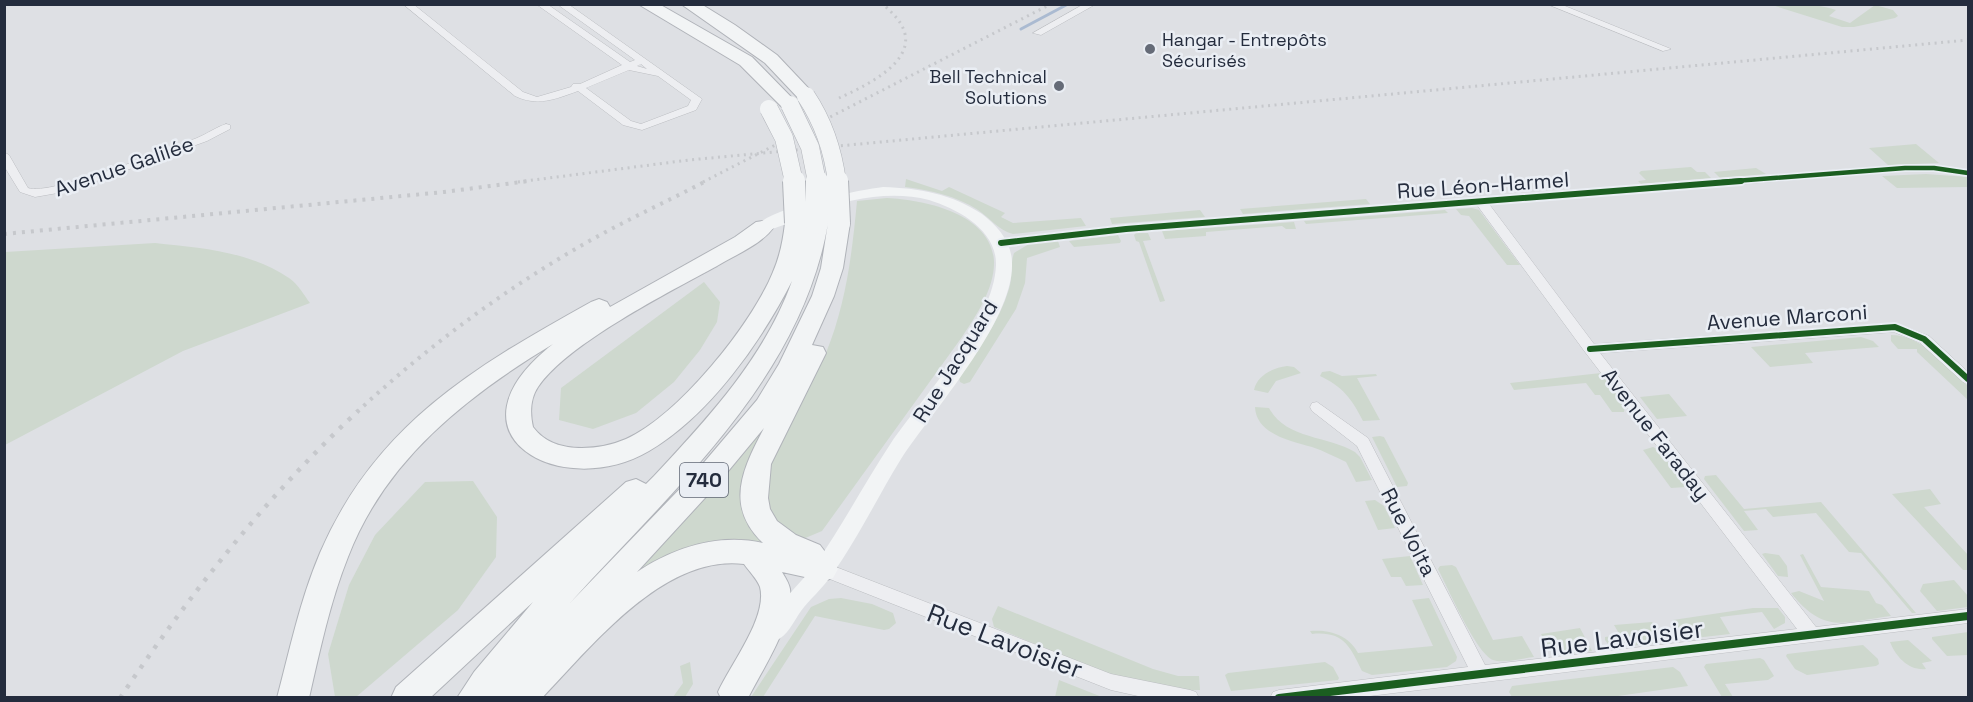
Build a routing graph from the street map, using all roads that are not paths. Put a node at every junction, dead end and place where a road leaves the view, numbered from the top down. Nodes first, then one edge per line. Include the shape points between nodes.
1 (407, 4) edge
2 (540, 4) edge
3 (561, 4) edge
4 (646, 4) edge
5 (664, 4) edge
6 (677, 4) edge
7 (689, 4) edge
8 (1092, 4) edge
9 (1551, 4) edge
10 (724, 26) junction
11 (1038, 33) dead end
12 (704, 35) junction
13 (1666, 49) dead end
14 (738, 56) junction
15 (643, 60) junction
16 (629, 66) junction
17 (662, 74) junction
18 (577, 87) junction
19 (798, 100) junction
20 (226, 127) dead end
21 (4, 155) edge
22 (1968, 173) edge
23 (1481, 202) junction
24 (825, 223) junction
25 (763, 227) junction
26 (1001, 243) junction
27 (1590, 349) junction
28 (1968, 378) edge
29 (739, 395) junction
30 (1317, 407) dead end
31 (753, 554) junction
32 (823, 569) junction
33 (1968, 616) edge
34 (1812, 635) junction
35 (1480, 674) junction
36 (732, 695) edge
37 (293, 698) edge
38 (407, 698) edge
39 (473, 698) edge
40 (504, 698) edge
41 (520, 698) edge
42 (1190, 698) edge
43 (1279, 698) edge

1 - 18 street via 519,94 533,100 544,99
2 - 16 street
3 - 15 street
4 - 12 highway, 740
5 - 14 highway via 717,36
6 - 10 highway
7 - 10 highway, 740
8 - 11 street
9 - 13 street
10 - 19 highway, 740 via 771,59
12 - 14 highway, 740
12 - 24 highway, bridge via 770,109 793,163 796,193
14 - 19 highway, 740
15 - 16 street
15 - 17 street
16 - 17 street
16 - 18 street
17 - 18 street via 695,96 696,104 642,127 627,123
19 - 24 highway, 740, bridge
19 - 24 highway, 740, bridge via 823,123 847,189
20 - 21 street, Avenue Galilée via 203,140 51,193 24,190
22 - 23 street, Rue Léon-Harmel via 1905,168
23 - 26 street, Rue Léon-Harmel via 1126,229
23 - 27 street, Avenue Faraday
24 - 25 highway via 792,250 781,281 753,329 672,422 655,436 617,454 578,458 544,452 529,441 518,424 518,409 523,390 535,373 592,328
24 - 29 highway, 740 via 793,306
24 - 32 highway via 842,267 810,363 758,464 753,495 766,529 785,543 807,551
24 - 40 highway, 740 via 832,268 823,296 791,365 766,406 705,480 543,651
25 - 26 main road via 832,200 916,194 952,204 983,222
25 - 37 highway via 698,255 543,339 467,388 405,442 375,476 341,538 320,592
26 - 32 main road, Rue Jacquard via 1004,275 987,318 899,447
27 - 28 street, Avenue Marconi via 1895,327 1924,339
27 - 34 street, Avenue Faraday
29 - 38 highway via 698,425 637,490
29 - 39 highway, 740 via 684,461 511,648
30 - 35 street, Rue Volta via 1363,442
31 - 32 highway
31 - 36 highway via 772,581 775,602
31 - 41 highway via 718,552 670,566 613,608
32 - 36 main road, Rue Jacquard via 793,604
32 - 42 street, Rue Lavoisier via 1111,682
33 - 34 street, Rue Lavoisier
34 - 35 street, Rue Lavoisier
35 - 43 street, Rue Lavoisier

